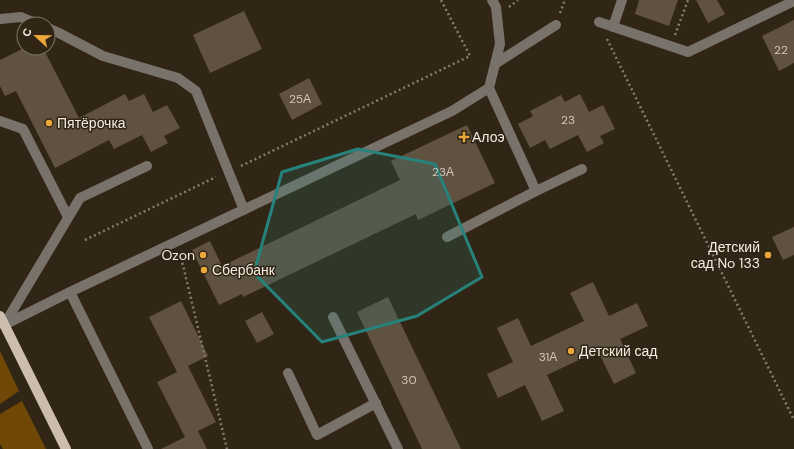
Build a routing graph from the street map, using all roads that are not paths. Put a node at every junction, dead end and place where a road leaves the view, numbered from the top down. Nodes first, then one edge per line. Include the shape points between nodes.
1 (492, 0) edge
2 (622, 0) edge
3 (794, 1) edge
4 (16, 17) edge
5 (0, 19) edge
6 (599, 22) road end
7 (556, 25) dead end
8 (613, 27) junction
9 (56, 32) edge
10 (495, 64) junction
11 (489, 88) junction
12 (0, 120) edge
13 (147, 166) dead end
14 (582, 169) dead end
15 (536, 191) junction
16 (244, 210) junction
17 (68, 217) junction
18 (447, 238) dead end
19 (70, 292) junction
20 (333, 317) dead end
21 (2, 321) edge
22 (288, 373) dead end
23 (376, 403) junction
24 (66, 449) edge
25 (148, 449) edge
26 (398, 449) edge

1 - 10 lane via 496,7 500,44
2 - 8 lane
3 - 8 lane via 688,52
4 - 5 lane
6 - 8 lane
7 - 10 lane
9 - 16 lane via 103,56 178,78 196,91
10 - 11 lane
11 - 15 lane
11 - 16 lane via 452,111
12 - 17 lane via 23,129
13 - 17 lane via 80,198
14 - 15 lane
15 - 18 lane
16 - 19 lane
17 - 21 lane
19 - 21 lane
19 - 25 lane
20 - 23 lane
21 - 24 main road
22 - 23 lane via 317,436
23 - 26 lane

